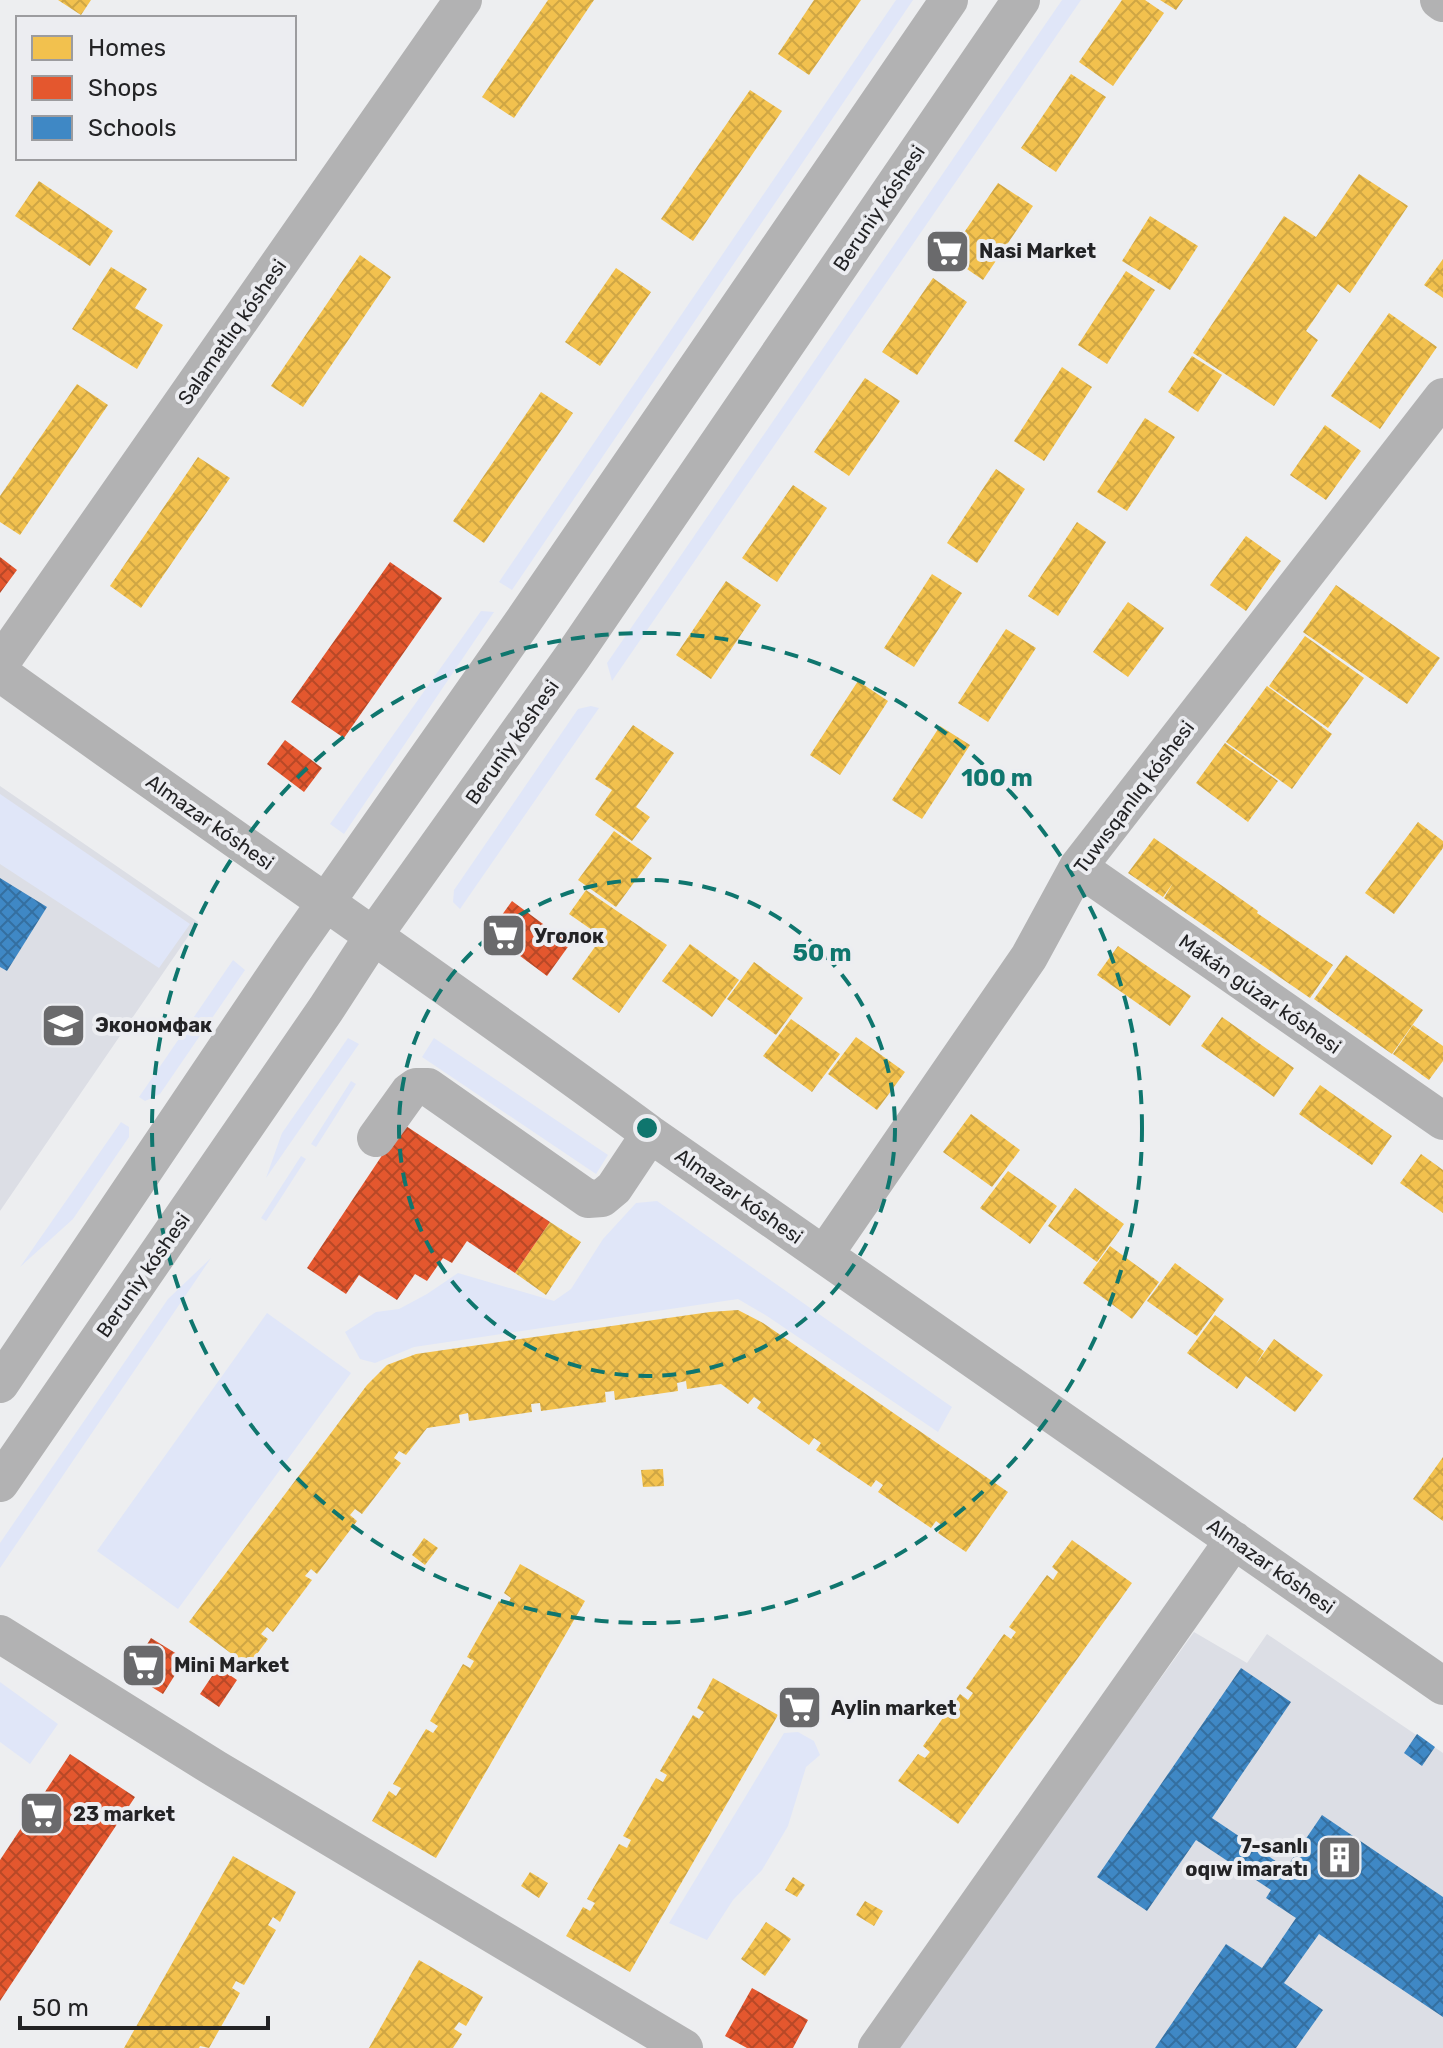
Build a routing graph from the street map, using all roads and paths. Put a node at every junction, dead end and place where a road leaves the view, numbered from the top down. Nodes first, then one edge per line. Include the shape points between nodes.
1 (463, 0) edge
2 (949, 0) edge
3 (1021, 0) edge
4 (1438, 414) edge
5 (0, 664) edge
6 (0, 673) edge
7 (1078, 867) junction
8 (326, 903) junction
9 (374, 935) junction
10 (1443, 1121) edge
11 (650, 1134) junction
12 (376, 1138) dead end
13 (824, 1255) junction
14 (0, 1384) edge
15 (0, 1483) edge
16 (1234, 1540) junction
17 (0, 1634) edge
18 (1443, 1686) edge
19 (684, 2048) edge
20 (877, 2048) edge

1 - 5 street, Salamatlıq kóshesi
2 - 8 street
3 - 9 street, Beruniy kóshesi via 582,643
4 - 7 street, Tuwısqanlıq kóshesi
6 - 8 street, Almazar kóshesi
7 - 10 street, Mákán gúzar kóshesi
7 - 13 street, Tuwısqanlıq kóshesi via 1029,957
8 - 9 street, Almazar kóshesi
8 - 14 street
9 - 11 street, Almazar kóshesi
9 - 15 street, Beruniy kóshesi
11 - 12 street via 614,1188 602,1198 588,1199 428,1087 409,1092
11 - 13 street, Almazar kóshesi
13 - 16 street, Almazar kóshesi
16 - 18 street, Almazar kóshesi
16 - 20 street
17 - 19 street

